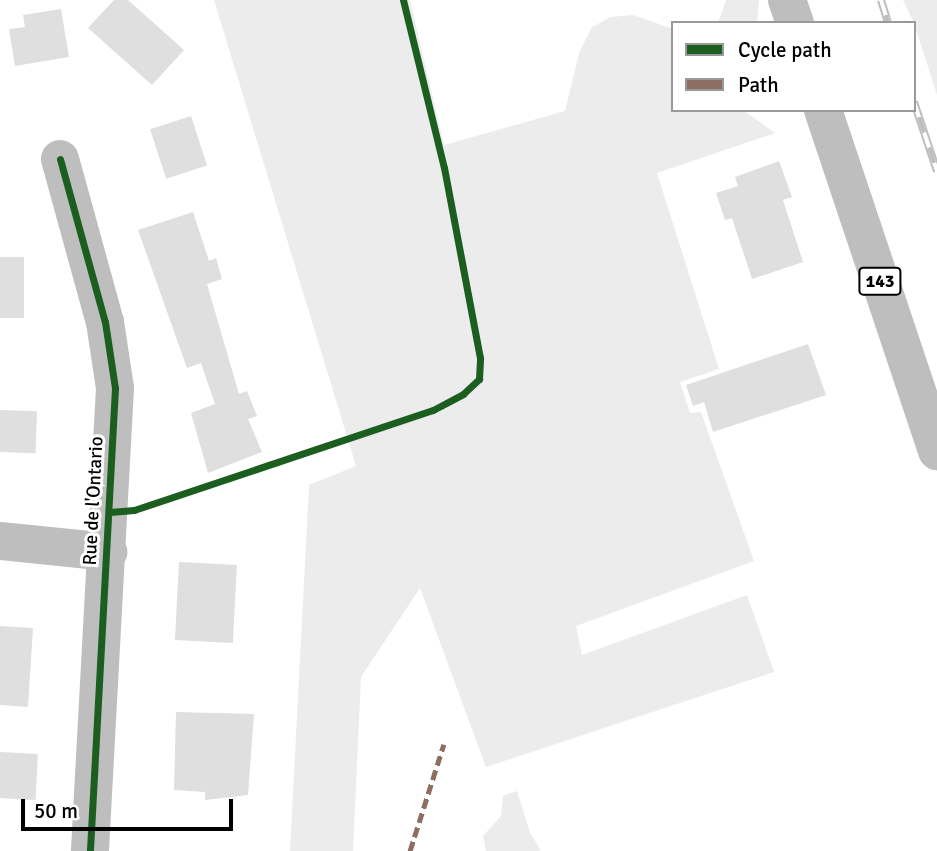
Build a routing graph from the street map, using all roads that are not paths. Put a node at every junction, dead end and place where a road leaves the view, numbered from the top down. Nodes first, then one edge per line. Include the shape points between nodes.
1 (787, 0) edge
2 (793, 21) edge
3 (824, 112) edge
4 (60, 159) dead end
5 (937, 451) edge
6 (0, 541) edge
7 (108, 552) junction
8 (90, 851) edge

1 - 2 street
3 - 5 street, 143
4 - 7 street, Rue de l'Ontario via 116,388
6 - 7 street
7 - 8 street, Rue de l'Ontario

